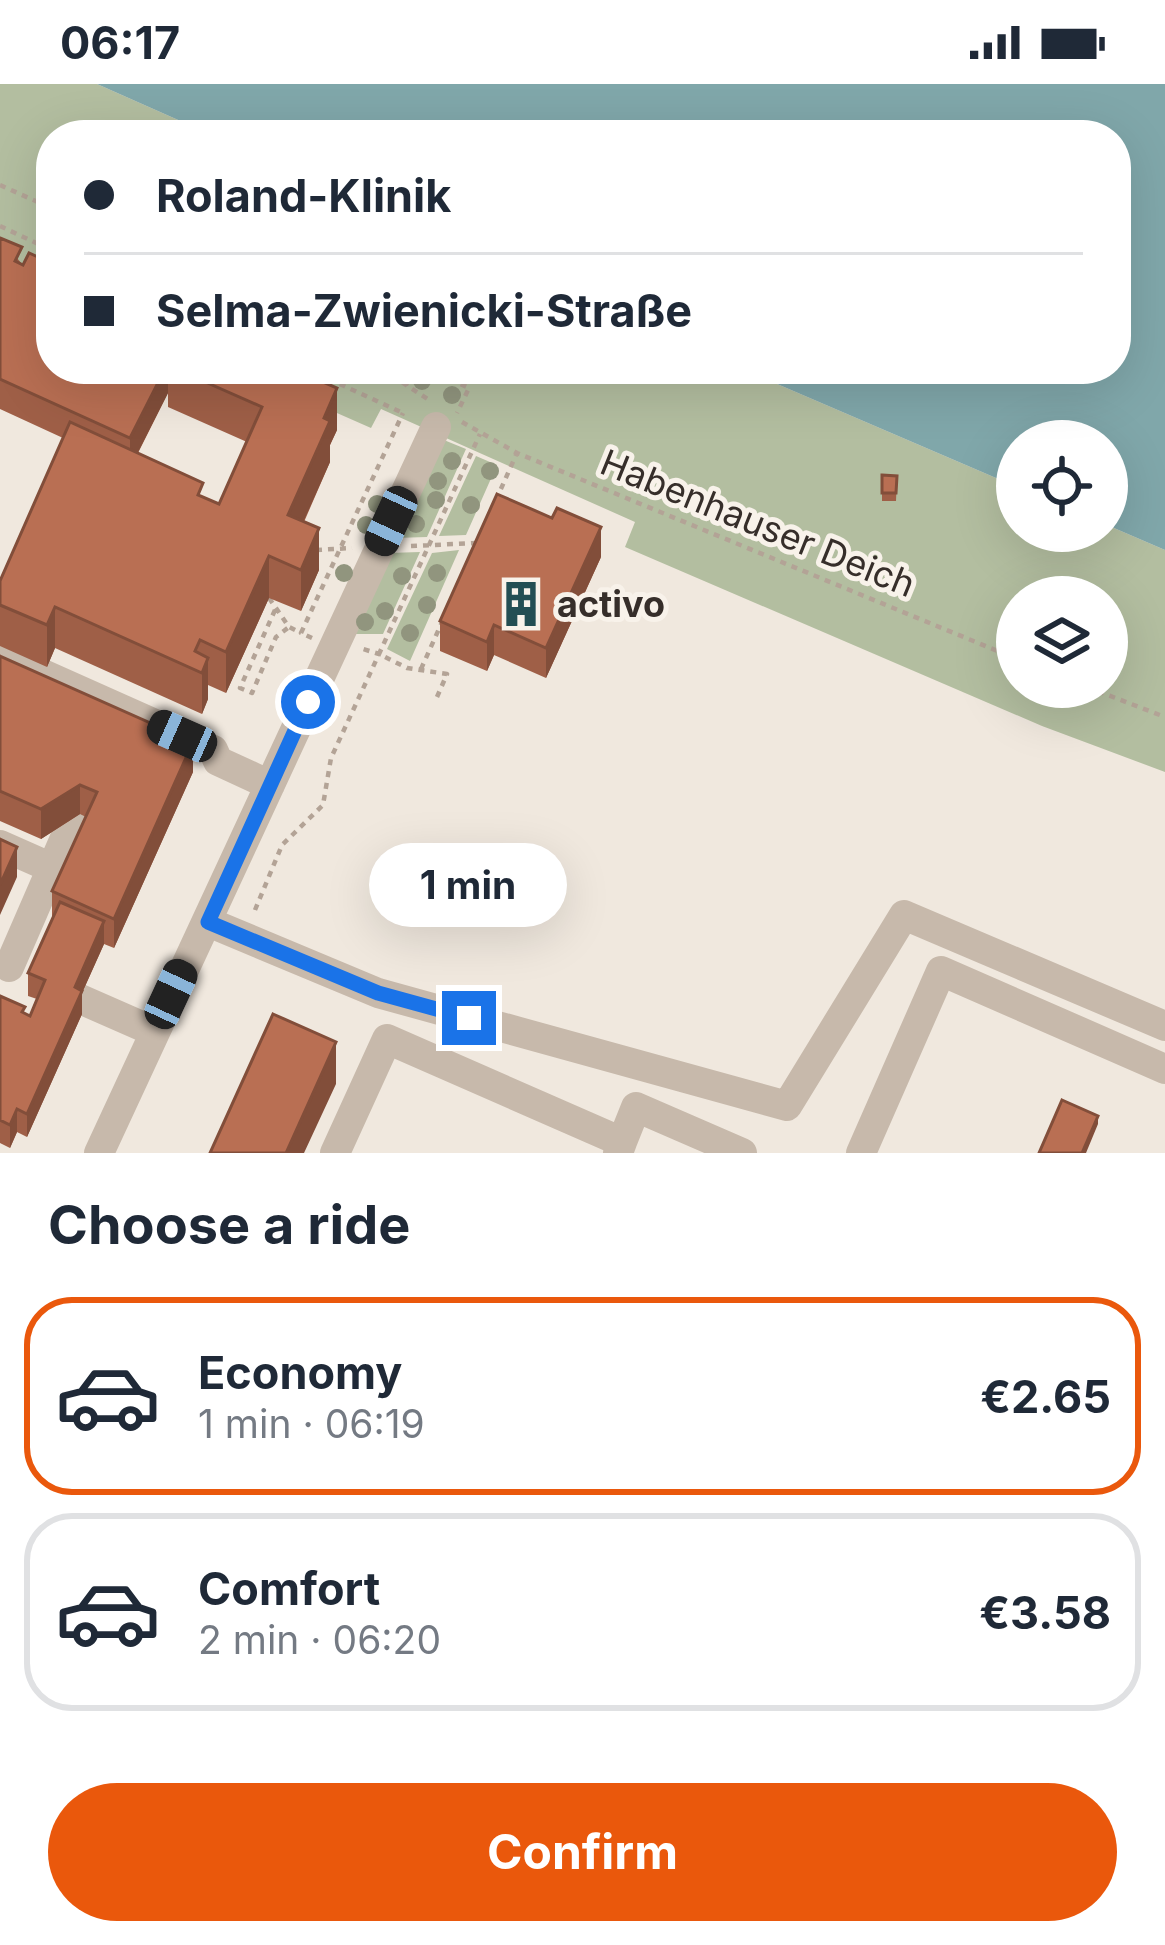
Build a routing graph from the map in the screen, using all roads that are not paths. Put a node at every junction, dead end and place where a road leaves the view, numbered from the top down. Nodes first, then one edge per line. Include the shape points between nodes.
1 (445, 423) road end
2 (0, 655) edge
3 (122, 709) junction
4 (270, 785) junction
5 (0, 844) edge
6 (52, 868) junction
7 (208, 922) junction
8 (15, 969) edge
9 (80, 999) edge
10 (1165, 1026) edge
11 (153, 1031) junction
12 (1165, 1069) edge
13 (620, 1147) edge
14 (99, 1153) edge
15 (335, 1153) edge
16 (742, 1153) edge
17 (861, 1153) edge

1 - 4 street
2 - 3 street
3 - 4 street
3 - 6 street
4 - 7 street
5 - 6 street
6 - 8 street
7 - 10 street via 378,993 787,1106 904,915
7 - 11 street
9 - 11 street
11 - 14 street
12 - 17 street via 941,971
13 - 15 street via 387,1039
13 - 16 street via 636,1106

